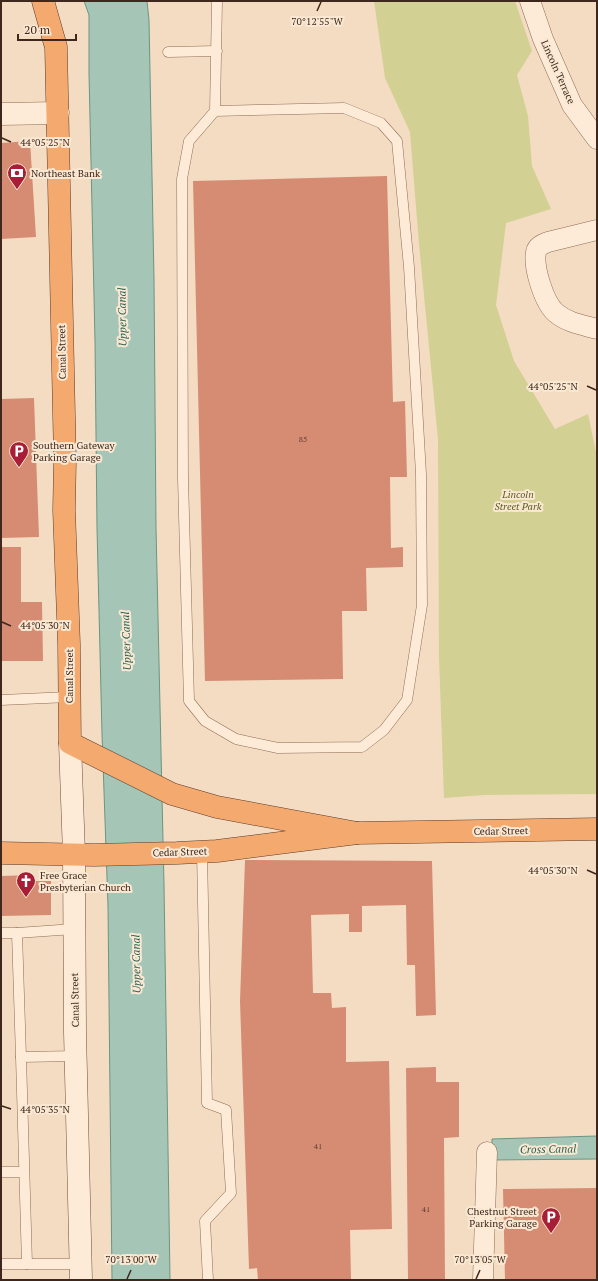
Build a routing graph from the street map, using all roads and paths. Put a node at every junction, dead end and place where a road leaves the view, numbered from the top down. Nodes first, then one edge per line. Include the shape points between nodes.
1 (44, 1) edge
2 (217, 1) edge
3 (530, 1) edge
4 (217, 51) junction
5 (168, 52) dead end
6 (215, 111) junction
7 (58, 113) junction
8 (1, 114) edge
9 (597, 138) edge
10 (597, 230) edge
11 (597, 328) edge
12 (69, 697) junction
13 (1, 700) edge
14 (70, 743) junction
15 (597, 829) edge
16 (357, 833) junction
17 (202, 852) junction
18 (1, 853) edge
19 (84, 854) junction
20 (74, 930) junction
21 (1, 933) edge
22 (17, 933) junction
23 (76, 1056) junction
24 (21, 1057) junction
25 (487, 1152) dead end
26 (1, 1172) edge
27 (24, 1172) junction
28 (1, 1264) edge
29 (27, 1264) junction
30 (81, 1272) edge
31 (208, 1280) edge
32 (483, 1280) edge

1 - 7 highway, Canal Street via 56,47
2 - 4 lane
3 - 9 street, Lincoln Terrace via 543,39 572,105
4 - 5 lane
4 - 6 lane
6 - 6 lane via 189,142 182,179 183,478 189,701 205,721 236,739 278,748 362,747 384,730 407,700 422,604 420,458 409,267 397,141 382,123 344,108
7 - 8 main road
7 - 12 highway, Canal Street
10 - 11 street via 548,242 536,251 540,283 548,302 556,312 576,324
12 - 13 lane
12 - 14 highway, Canal Street
14 - 16 highway, Cedar Street via 172,794 217,807
14 - 19 main road, Canal Street
15 - 16 highway, Cedar Street
16 - 17 highway, Cedar Street
17 - 19 highway, Cedar Street
17 - 31 lane via 207,1103 226,1110 231,1193 206,1221
18 - 19 highway, Cedar Street
19 - 20 main road, Canal Street
20 - 22 lane
20 - 23 main road, Canal Street
21 - 22 lane
22 - 24 lane
23 - 24 lane
23 - 30 main road, Canal Street
24 - 27 lane
25 - 32 street
26 - 27 lane
27 - 29 lane
28 - 29 lane
29 - 30 lane

